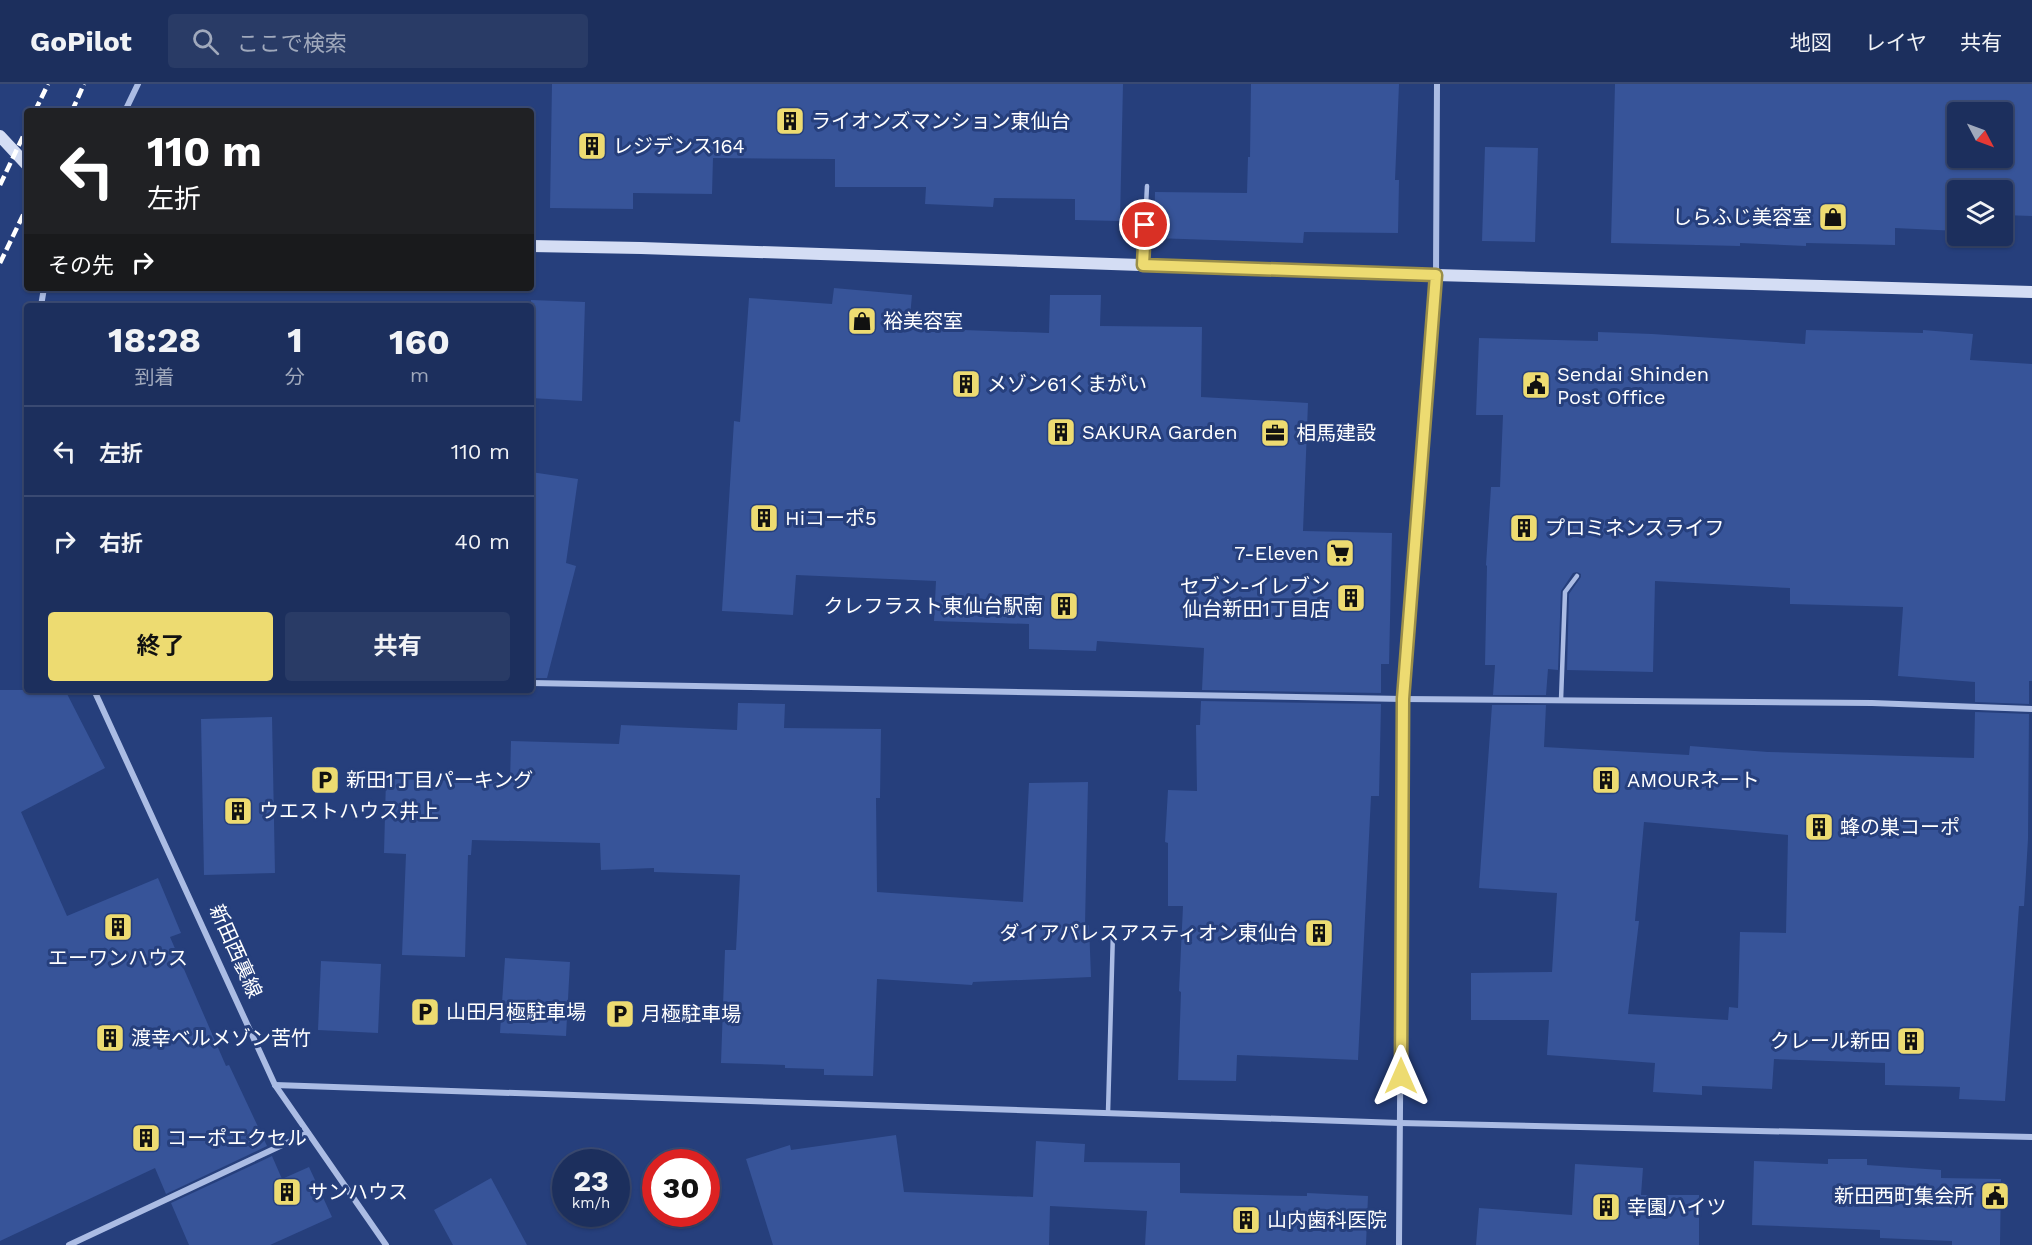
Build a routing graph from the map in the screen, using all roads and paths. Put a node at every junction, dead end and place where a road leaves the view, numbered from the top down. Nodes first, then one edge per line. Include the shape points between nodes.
1 (138, 84) edge
2 (1437, 84) edge
3 (126, 108) edge
4 (0, 136) edge
5 (24, 162) edge
6 (1147, 186) dead end
7 (534, 246) edge
8 (1143, 265) junction
9 (1436, 275) junction
10 (2032, 292) edge
11 (1577, 576) dead end
12 (534, 683) edge
13 (95, 693) edge
14 (1403, 699) junction
15 (1561, 700) junction
16 (2032, 709) edge
17 (1113, 931) dead end
18 (275, 1085) junction
19 (1107, 1113) junction
20 (1400, 1123) junction
21 (308, 1133) junction
22 (2032, 1137) edge
23 (69, 1245) edge
24 (386, 1245) edge
25 (1399, 1245) edge

1 - 3 street
2 - 9 street
4 - 5 street
6 - 8 lane
7 - 8 street
8 - 9 street
9 - 10 street
9 - 14 street
11 - 15 lane via 1564,592
12 - 14 street
13 - 18 street, 新田西裏線
14 - 15 street
14 - 20 street
15 - 16 street
17 - 19 lane
18 - 19 street
18 - 21 street, 新田西裏線
19 - 20 street
20 - 22 street
20 - 25 street
21 - 23 street
21 - 24 street, 新田西裏線

